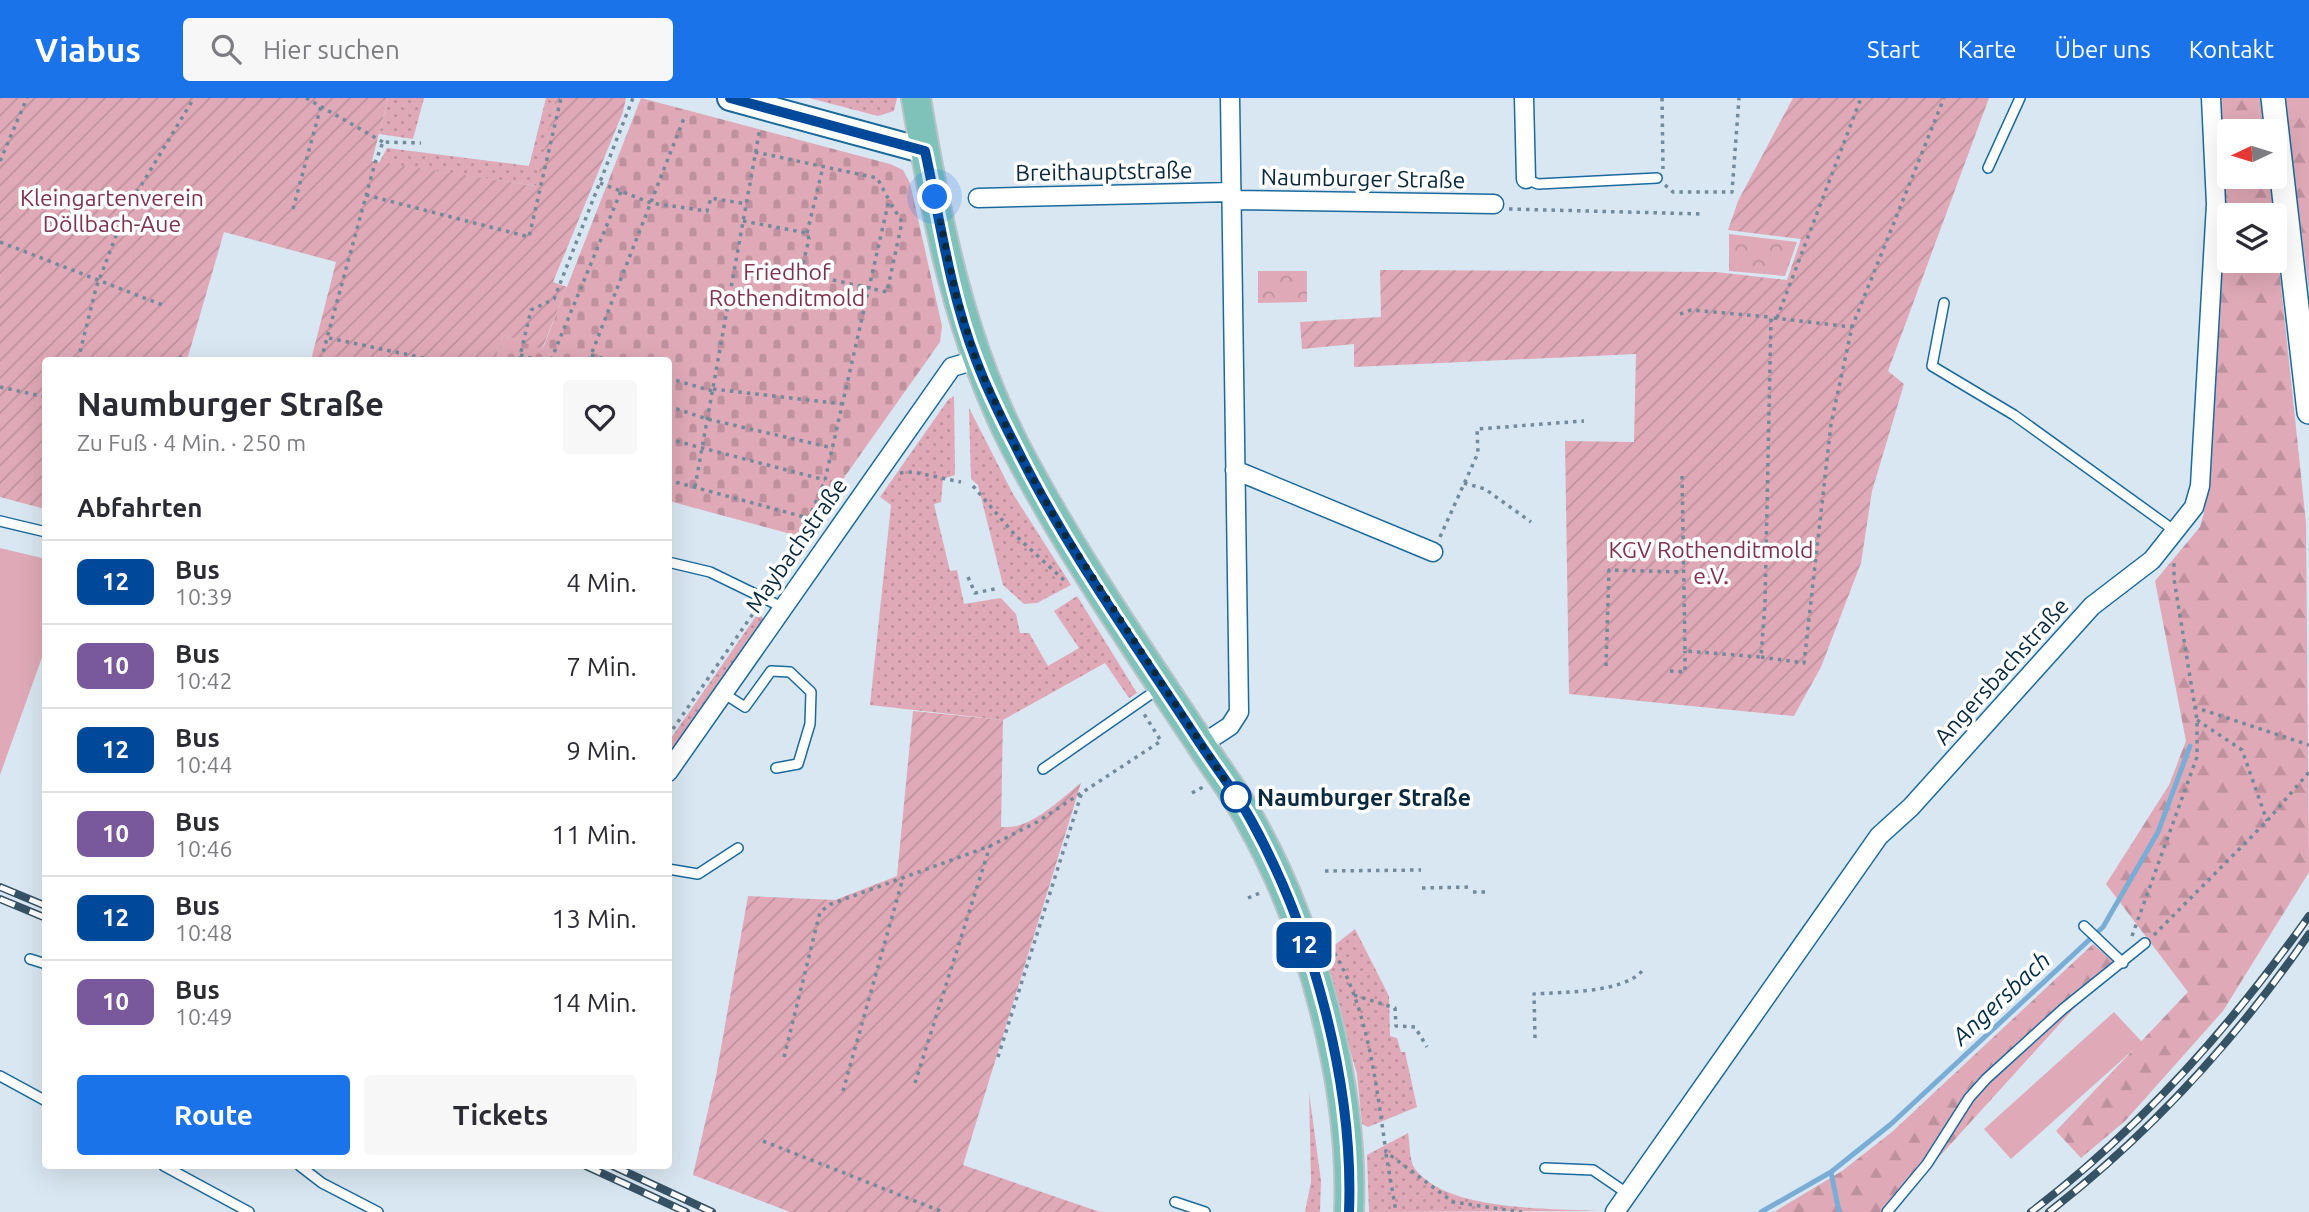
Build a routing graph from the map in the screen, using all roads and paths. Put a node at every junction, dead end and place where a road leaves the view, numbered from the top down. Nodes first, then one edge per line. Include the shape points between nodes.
1 (27, 98) edge
2 (194, 98) edge
3 (306, 98) edge
4 (561, 98) edge
5 (634, 98) edge
6 (730, 98) edge
7 (916, 98) edge
8 (1230, 98) edge
9 (1524, 98) edge
10 (1662, 98) edge
11 (1739, 98) edge
12 (1861, 98) edge
13 (1944, 98) edge
14 (2020, 98) edge
15 (2211, 98) edge
16 (2273, 98) edge
17 (321, 106) junction
18 (764, 107) junction
19 (684, 118) dead end
20 (383, 142) junction
21 (421, 143) dead end
22 (925, 151) junction
23 (755, 152) junction
24 (0, 161) edge
25 (824, 166) junction
26 (1988, 168) dead end
27 (1657, 178) junction
28 (1526, 179) joint
29 (600, 183) junction
30 (621, 191) junction
31 (366, 195) junction
32 (1232, 197) junction
33 (978, 198) dead end
34 (889, 200) junction
35 (651, 203) junction
36 (746, 204) junction
37 (1494, 204) joint
38 (293, 209) dead end
39 (1703, 214) dead end
40 (743, 221) junction
41 (807, 233) junction
42 (0, 242) edge
43 (99, 280) junction
44 (870, 286) junction
45 (1944, 303) dead end
46 (165, 306) dead end
47 (1680, 314) dead end
48 (1774, 317) junction
49 (1852, 327) junction
50 (329, 338) junction
51 (591, 355) joint
52 (79, 357) edge
53 (322, 357) edge
54 (419, 357) edge
55 (519, 357) edge
56 (552, 357) edge
57 (599, 357) edge
58 (976, 360) junction
59 (672, 379) edge
60 (0, 387) edge
61 (712, 390) junction
62 (42, 396) edge
63 (842, 404) junction
64 (672, 407) edge
65 (2309, 412) edge
66 (707, 419) junction
67 (1584, 421) dead end
68 (672, 440) edge
69 (833, 448) junction
70 (701, 450) junction
71 (883, 464) junction
72 (1235, 470) junction
73 (1682, 473) dead end
74 (672, 481) edge
75 (825, 481) junction
76 (961, 482) dead end
77 (1464, 483) junction
78 (973, 486) dead end
79 (695, 487) junction
80 (809, 518) junction
81 (0, 521) edge
82 (1531, 522) dead end
83 (838, 527) junction
84 (42, 530) edge
85 (2176, 532) junction
86 (1433, 552) joint
87 (672, 563) edge
88 (1684, 572) junction
89 (968, 577) dead end
90 (1072, 584) dead end
91 (999, 588) dead end
92 (764, 598) junction
93 (782, 607) junction
94 (1685, 651) junction
95 (1761, 657) junction
96 (1606, 666) dead end
97 (1670, 671) dead end
98 (1162, 685) junction
99 (723, 693) junction
100 (1137, 704) junction
101 (2194, 707) junction
102 (2197, 720) junction
103 (672, 730) edge
104 (1168, 736) dead end
105 (1161, 741) junction
106 (1201, 745) junction
107 (2309, 745) edge
108 (672, 766) edge
109 (776, 768) dead end
110 (1043, 769) dead end
111 (2309, 772) edge
112 (1083, 791) junction
113 (2267, 821) junction
114 (990, 845) junction
115 (738, 848) dead end
116 (672, 870) edge
117 (1421, 870) dead end
118 (1325, 871) dead end
119 (903, 878) junction
120 (1422, 888) dead end
121 (1487, 892) dead end
122 (2084, 926) dead end
123 (1322, 935) dead end
124 (2145, 943) joint
125 (30, 959) dead end
126 (42, 963) edge
127 (2123, 963) junction
128 (1642, 971) dead end
129 (1354, 995) junction
130 (1535, 1038) dead end
131 (1427, 1047) dead end
132 (784, 1057) dead end
133 (998, 1057) dead end
134 (0, 1076) edge
135 (915, 1083) dead end
136 (843, 1091) dead end
137 (42, 1099) edge
138 (762, 1141) dead end
139 (1386, 1152) junction
140 (1545, 1168) dead end
141 (170, 1169) edge
142 (304, 1169) edge
143 (1628, 1194) junction
144 (1175, 1202) dead end
145 (249, 1212) edge
146 (378, 1212) edge
147 (943, 1212) edge
148 (1205, 1212) edge
149 (1349, 1212) edge
150 (1396, 1212) edge
151 (1522, 1212) edge
152 (1615, 1212) edge
153 (1887, 1212) edge

1 - 24 path
2 - 43 path via 125,212
3 - 17 path
4 - 31 path via 529,237
5 - 29 path
6 - 18 main road
7 - 22 main road
8 - 32 street, Naumburger Straße
9 - 28 street
10 - 27 path via 1664,167
11 - 27 path via 1732,192 1673,192
12 - 48 path
13 - 49 path
14 - 26 lane
15 - 85 street, Angersbachstraße via 2216,204 2200,486 2194,507
16 - 65 street
17 - 20 path
17 - 38 path
18 - 22 main road
18 - 23 path
19 - 35 path
20 - 21 path
20 - 31 path
22 - 58 main road via 956,295
23 - 25 path
23 - 36 path
25 - 34 path via 877,178
25 - 41 path
27 - 28 lane via 1538,184
29 - 30 path
29 - 55 path via 554,299 531,310
30 - 35 path
30 - 56 path
31 - 50 path
32 - 33 street, Breithauptstraße
32 - 37 street, Naumburger Straße
32 - 72 street, Naumburger Straße
34 - 44 path
34 - 44 path via 902,222 887,292
35 - 36 path via 707,211 711,198
35 - 51 path
36 - 40 path
37 - 39 path via 1503,209
40 - 41 path
40 - 61 path
41 - 44 path via 802,268 806,274
42 - 43 path
43 - 46 path
43 - 52 path
44 - 63 path
45 - 85 lane via 1931,366 2014,415
47 - 48 path via 1691,310
48 - 49 path
48 - 95 path
49 - 95 path via 1831,424 1804,663
50 - 53 path
50 - 54 path
51 - 57 path
58 - 71 street, Maybachstraße via 952,367
58 - 98 main road via 1015,446 1060,527
59 - 61 path
60 - 62 path
61 - 63 path
61 - 66 path
63 - 69 path
64 - 66 path
66 - 69 path
66 - 70 path
67 - 77 path via 1477,429 1478,453
68 - 70 path
69 - 75 path
70 - 75 path
70 - 79 path
71 - 76 path via 898,473
71 - 83 street, Maybachstraße
72 - 86 street
72 - 106 street, Naumburger Straße via 1239,712 1230,726
73 - 88 path
74 - 79 path
75 - 80 path
77 - 82 path via 1485,489
77 - 86 path
78 - 90 path via 1033,552
79 - 80 path
80 - 83 path
81 - 84 lane
83 - 93 street, Maybachstraße
85 - 101 path via 2174,579
85 - 143 street, Angersbachstraße via 2152,560 2092,606 1911,807 1879,836
87 - 92 lane via 710,572
88 - 94 path
88 - 96 path via 1609,570
89 - 91 path via 975,593
92 - 93 lane
92 - 103 path
93 - 99 street, Maybachstraße
94 - 95 path
94 - 97 path via 1685,673
98 - 100 lane
98 - 106 main road
99 - 108 street, Maybachstraße
99 - 109 lane via 745,707 771,671 790,672 811,692 810,723 798,764
100 - 105 path
100 - 110 lane
101 - 102 path
101 - 107 path
102 - 113 path via 2242,750
102 - 127 path via 2197,757
104 - 105 path
105 - 112 path
106 - 149 main road via 1251,820 1299,929 1317,983 1340,1083
111 - 113 path
112 - 114 path via 1037,822
112 - 133 path
113 - 124 path
114 - 119 path
114 - 135 path
115 - 116 lane via 698,874
117 - 118 path
119 - 132 path via 820,912
119 - 136 path
120 - 121 path
122 - 127 lane
123 - 129 path via 1345,969
124 - 127 lane
125 - 126 lane
127 - 153 lane via 2063,1009 1986,1079
128 - 130 path via 1634,980 1597,989 1534,994
129 - 131 path via 1395,1008 1396,1026 1415,1027
129 - 139 path
134 - 137 lane
138 - 147 path
139 - 150 path
139 - 151 path via 1452,1202
140 - 143 lane via 1592,1170
141 - 145 lane
142 - 146 lane
143 - 152 street, Angersbachstraße
144 - 148 lane

